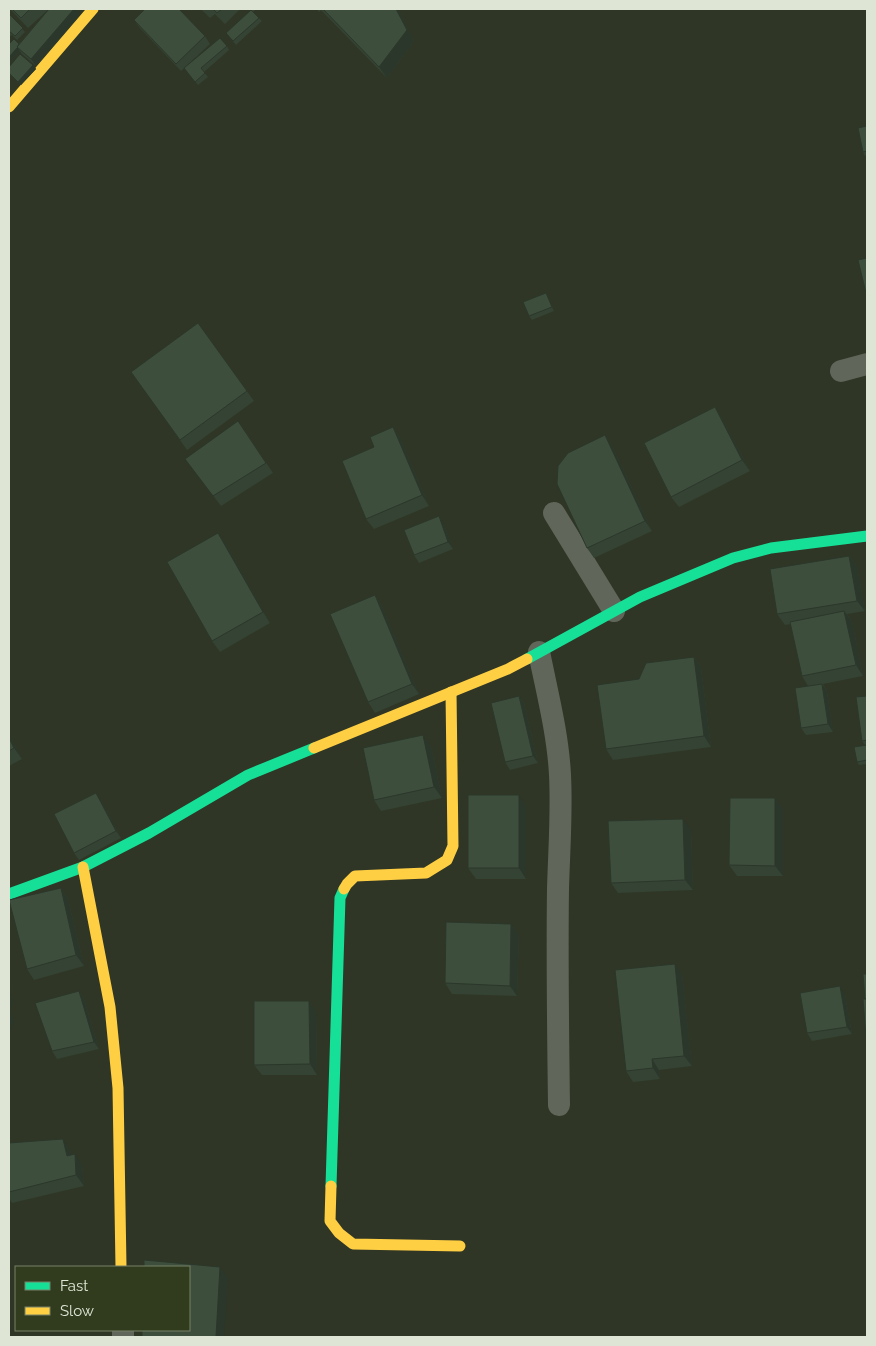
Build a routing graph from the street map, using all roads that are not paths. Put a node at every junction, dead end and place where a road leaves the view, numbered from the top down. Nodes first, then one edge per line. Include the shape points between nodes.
1 (94, 9) edge
2 (9, 107) edge
3 (867, 364) edge
4 (841, 370) dead end
5 (554, 513) dead end
6 (867, 536) edge
7 (614, 611) junction
8 (539, 652) junction
9 (451, 692) junction
10 (83, 867) junction
11 (9, 894) edge
12 (559, 1105) dead end
13 (460, 1246) dead end
14 (121, 1266) edge

1 - 2 street
3 - 4 street
5 - 7 street
6 - 7 street via 771,548 733,558
7 - 8 street
8 - 9 street via 508,669
8 - 12 street via 560,773 562,812 557,985
9 - 10 street via 248,775
9 - 13 street via 452,846 446,860 426,873 355,876 340,898 330,1220 353,1244
10 - 11 street
10 - 14 street via 110,1007 118,1088

